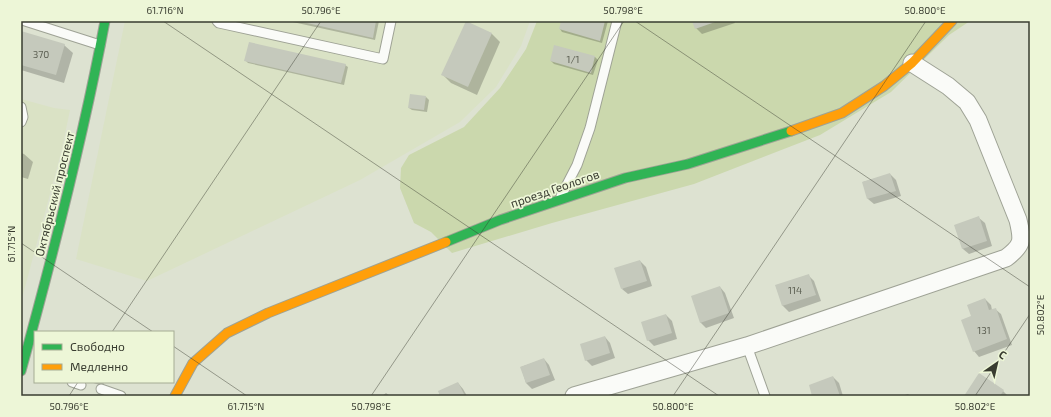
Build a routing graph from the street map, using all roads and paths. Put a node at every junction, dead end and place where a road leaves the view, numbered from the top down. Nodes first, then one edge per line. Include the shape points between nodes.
1 (25, 21) edge
2 (105, 21) edge
3 (217, 21) edge
4 (391, 21) edge
5 (617, 21) edge
6 (952, 21) edge
7 (101, 45) junction
8 (912, 63) junction
9 (21, 107) edge
10 (21, 122) edge
11 (560, 199) junction
12 (747, 346) junction
13 (24, 369) edge
14 (75, 383) edge
15 (81, 385) dead end
16 (101, 389) dead end
17 (122, 396) edge
18 (175, 396) edge
19 (574, 396) edge
20 (765, 396) edge

1 - 7 lane
2 - 7 street, Октябрьский проспект
3 - 4 lane via 383,59
5 - 11 lane via 590,128 577,165
6 - 8 street, проезд Геологов
7 - 13 street, Октябрьский проспект via 77,158
8 - 11 street, проезд Геологов via 884,86 842,113 688,164 625,178
8 - 12 street via 948,86 967,102 978,120 1018,220 1022,236 1018,249 1006,258
9 - 10 lane
11 - 18 street, проезд Геологов via 500,220 268,313 227,333 193,363
12 - 19 street
12 - 20 lane
14 - 15 lane
16 - 17 lane

